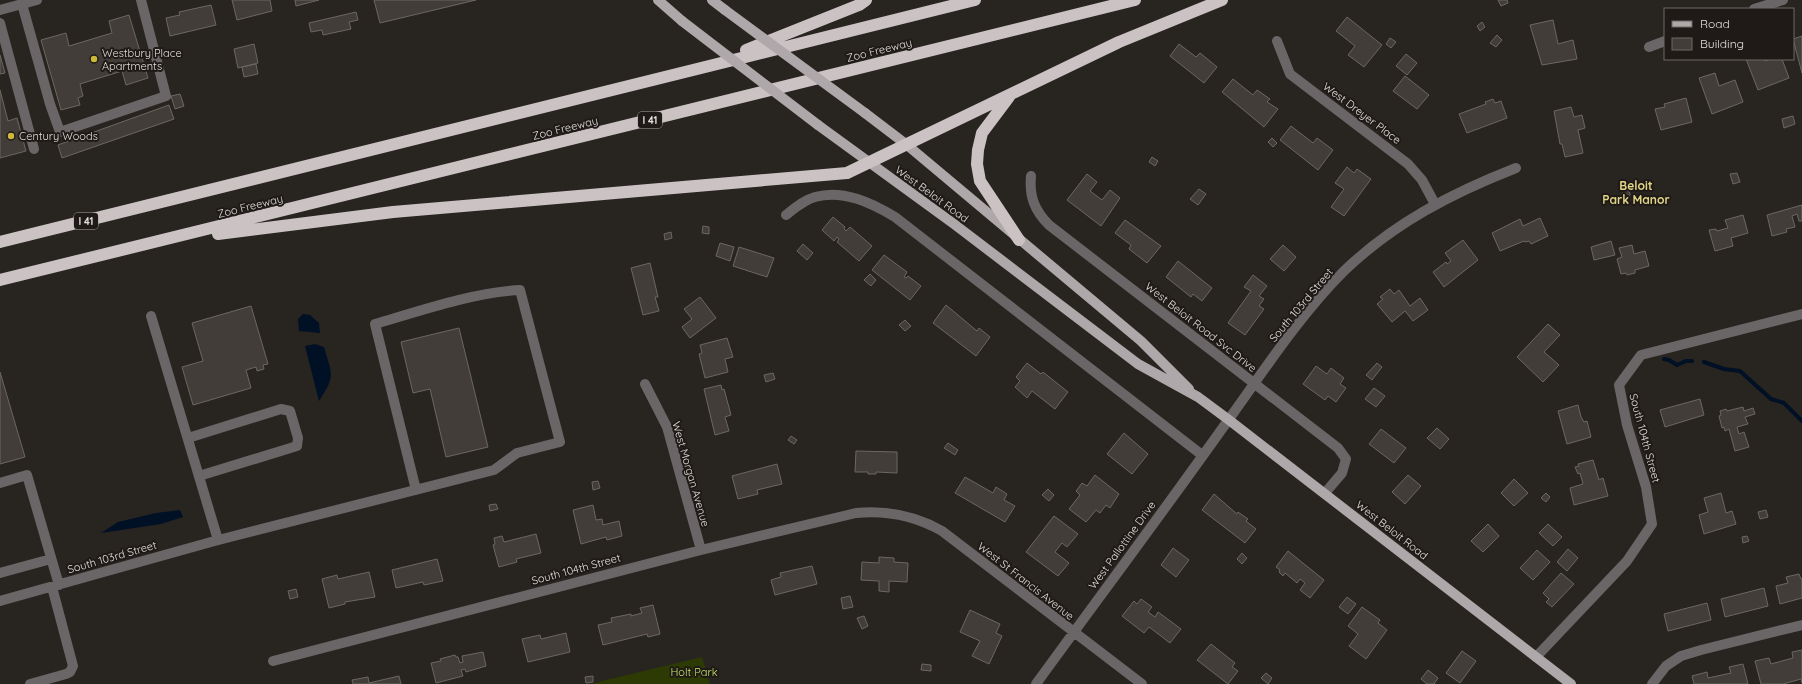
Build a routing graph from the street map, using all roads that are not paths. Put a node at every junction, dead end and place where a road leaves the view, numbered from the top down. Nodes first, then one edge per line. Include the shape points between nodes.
1 (37, 0) edge
2 (141, 0) edge
3 (658, 0) edge
4 (712, 0) edge
5 (866, 0) edge
6 (975, 0) edge
7 (1135, 0) edge
8 (1222, 0) edge
9 (1783, 0) edge
10 (22, 4) junction
11 (1757, 8) edge
12 (0, 10) edge
13 (0, 24) edge
14 (1277, 41) dead end
15 (1664, 42) edge
16 (1649, 47) dead end
17 (703, 67) junction
18 (1011, 93) junction
19 (907, 145) junction
20 (34, 149) dead end
21 (870, 163) junction
22 (1516, 168) dead end
23 (1031, 176) dead end
24 (1435, 204) junction
25 (786, 215) dead end
26 (164, 240) junction
27 (1019, 240) junction
28 (0, 242) edge
29 (0, 280) edge
30 (1802, 314) edge
31 (151, 316) dead end
32 (1254, 383) junction
33 (644, 384) dead end
34 (1198, 397) junction
35 (1229, 420) junction
36 (188, 438) junction
37 (1202, 455) junction
38 (199, 476) junction
39 (0, 483) edge
40 (416, 490) junction
41 (1325, 493) junction
42 (888, 512) joint
43 (218, 540) junction
44 (701, 550) junction
45 (50, 560) junction
46 (0, 573) edge
47 (55, 586) junction
48 (0, 601) edge
49 (1802, 625) edge
50 (1073, 633) junction
51 (1536, 657) junction
52 (273, 661) dead end
53 (30, 684) edge
54 (1036, 684) edge
55 (1142, 684) edge
56 (1571, 684) edge
57 (1652, 684) edge

1 - 10 street
2 - 10 street via 166,96 60,132
3 - 21 main road, West Beloit Road, bridge via 682,21
4 - 19 main road, West Beloit Road, bridge
5 - 17 highway
6 - 17 highway, I 41
7 - 26 highway, Zoo Freeway / I 41
8 - 18 highway via 1119,42
9 - 11 street
10 - 12 street
13 - 20 street
14 - 24 street, West Dreyer Place via 1290,74 1408,164 1422,180
15 - 16 street
17 - 28 highway, I 41
18 - 19 highway
18 - 27 highway via 982,132 977,164 980,181
19 - 21 highway
19 - 27 main road, West Beloit Road
21 - 26 highway via 847,173 393,212
21 - 34 main road, West Beloit Road via 1138,364
22 - 24 street, South 103rd Street
23 - 32 street, West Beloit Road Svc Drive via 1033,203 1039,216
24 - 32 street, South 103rd Street via 1391,233 1344,271 1316,302
25 - 37 street via 804,202 823,195 844,196 876,205 895,217
26 - 29 highway, Zoo Freeway / I 41
27 - 34 main road, West Beloit Road via 1141,341
30 - 51 street, South 104th Street via 1641,355 1619,385 1627,425 1646,487 1652,524 1627,561
31 - 36 street
32 - 35 street, South 103rd Street
32 - 41 street, West Beloit Road Svc Drive via 1338,448 1346,459 1342,473
33 - 44 street, West Morgan Avenue via 667,427
34 - 35 main road, West Beloit Road
35 - 37 street, West Pallottine Drive
35 - 41 main road, West Beloit Road
36 - 38 street
36 - 38 street via 281,409 290,411 298,438 297,446
37 - 50 street, West Pallottine Drive
38 - 43 street
39 - 45 street via 27,475
40 - 40 street, South 103rd Street via 494,470 517,453 560,442 520,290 504,290 375,324
40 - 43 street, South 103rd Street
41 - 51 main road, West Beloit Road
42 - 44 street, South 104th Street via 856,513
42 - 50 street, West St Francis Avenue via 912,517 942,531
43 - 47 street, South 103rd Street
44 - 52 street, South 104th Street
45 - 46 street
45 - 47 street
47 - 48 street, South 103rd Street
47 - 53 street via 73,666 66,674
49 - 57 street via 1681,656 1666,666
50 - 54 street, West Pallottine Drive
50 - 55 street, West St Francis Avenue
51 - 56 main road, West Beloit Road

